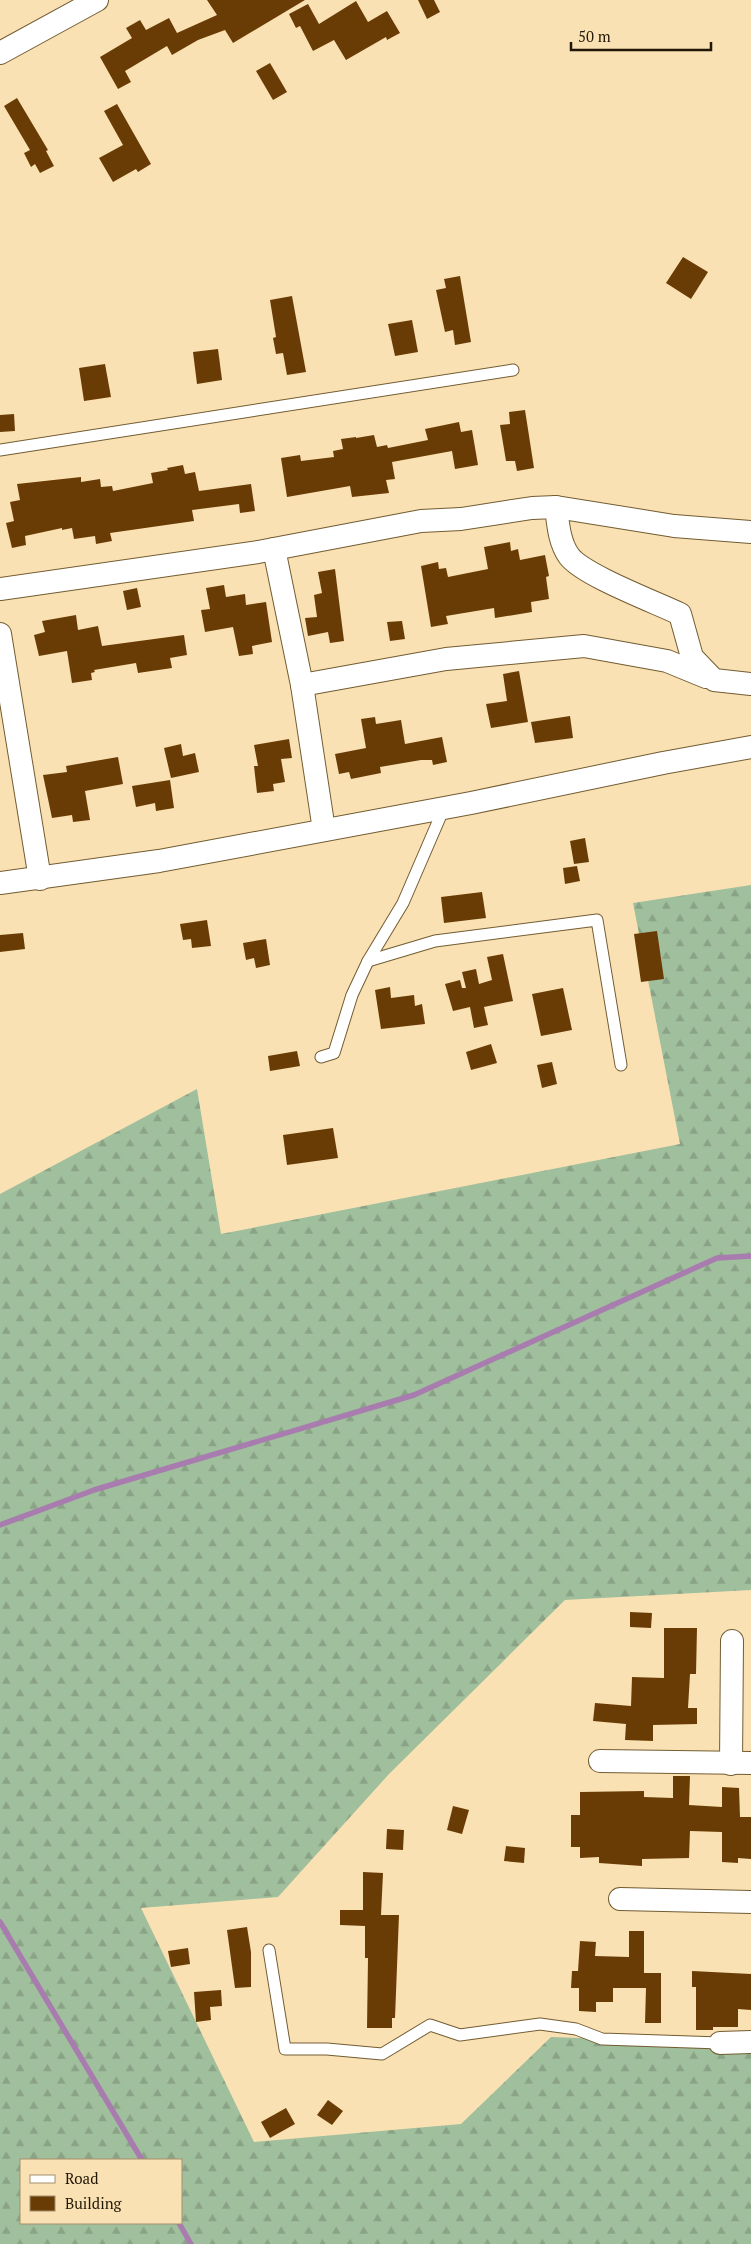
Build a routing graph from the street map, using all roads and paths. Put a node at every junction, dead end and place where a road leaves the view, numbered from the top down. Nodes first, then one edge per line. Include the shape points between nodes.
1 (97, 0) edge
2 (0, 52) edge
3 (513, 370) dead end
4 (0, 450) edge
5 (556, 507) junction
6 (751, 532) edge
7 (274, 549) junction
8 (0, 589) edge
9 (0, 634) edge
10 (714, 680) junction
11 (751, 684) edge
12 (302, 685) junction
13 (751, 747) edge
14 (444, 808) junction
15 (324, 830) junction
16 (40, 879) junction
17 (0, 883) edge
18 (368, 961) junction
19 (321, 1057) dead end
20 (621, 1065) dead end
21 (732, 1641) dead end
22 (600, 1761) dead end
23 (741, 1763) edge
24 (620, 1899) dead end
25 (751, 1902) edge
26 (269, 1950) dead end
27 (751, 2042) edge
28 (720, 2043) joint

1 - 2 street
3 - 4 lane
5 - 6 street via 674,526
5 - 7 street via 461,519 421,520
5 - 10 street via 560,536 570,556 586,571 680,614 692,657
7 - 8 street
7 - 12 street
9 - 16 street
10 - 11 street
10 - 12 street via 667,661 584,646 446,659
12 - 15 street
13 - 14 street
14 - 15 street
14 - 18 lane via 404,903
15 - 16 street
16 - 17 street
18 - 19 lane via 352,995 334,1053
18 - 20 lane via 435,941 597,920
21 - 23 street
22 - 23 street
24 - 25 street
26 - 28 lane via 285,2049 382,2054 430,2025 460,2035 540,2024 576,2029 602,2040
27 - 28 street

